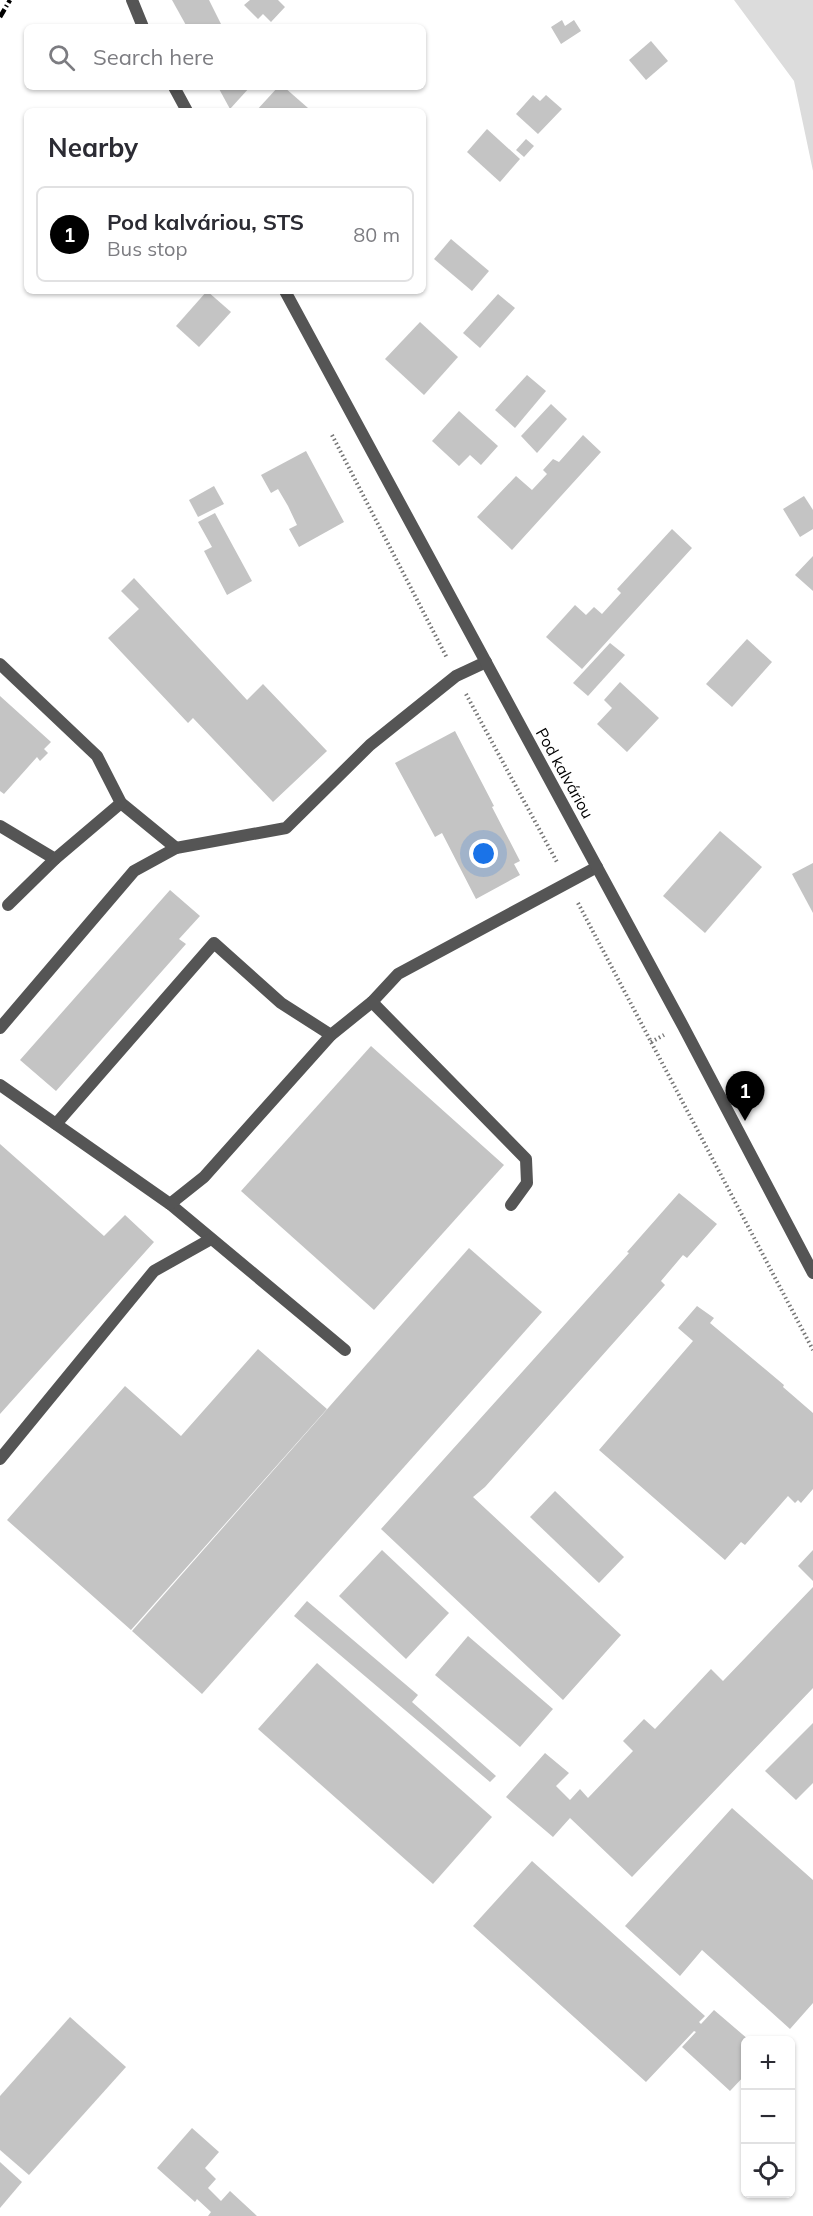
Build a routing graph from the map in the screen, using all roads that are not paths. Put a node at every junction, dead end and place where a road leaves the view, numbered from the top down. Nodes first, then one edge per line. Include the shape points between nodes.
1 (132, 0) edge
2 (142, 24) edge
3 (176, 90) edge
4 (185, 108) edge
5 (287, 294) edge
6 (486, 663) junction
7 (0, 664) edge
8 (121, 803) junction
9 (0, 826) edge
10 (176, 848) junction
11 (56, 859) junction
12 (597, 867) junction
13 (8, 905) dead end
14 (372, 1002) junction
15 (0, 1028) edge
16 (331, 1035) junction
17 (0, 1085) edge
18 (56, 1124) junction
19 (170, 1204) junction
20 (511, 1205) dead end
21 (211, 1239) junction
22 (813, 1273) edge
23 (345, 1350) dead end
24 (0, 1459) edge

1 - 2 street
3 - 4 street
5 - 6 street, Pod kalváriou
6 - 10 street via 456,676 370,745 286,828
6 - 12 street, Pod kalváriou
7 - 8 street via 97,756
8 - 10 street
8 - 11 street
9 - 11 street
10 - 15 street via 134,871
11 - 13 street
12 - 14 street via 398,974
12 - 22 street, Pod kalváriou
14 - 16 street
14 - 20 street via 526,1159 528,1183
16 - 18 street via 281,1003 214,943
16 - 19 street via 204,1177
17 - 18 street
18 - 19 street
19 - 21 street
21 - 23 street
21 - 24 street via 154,1271

